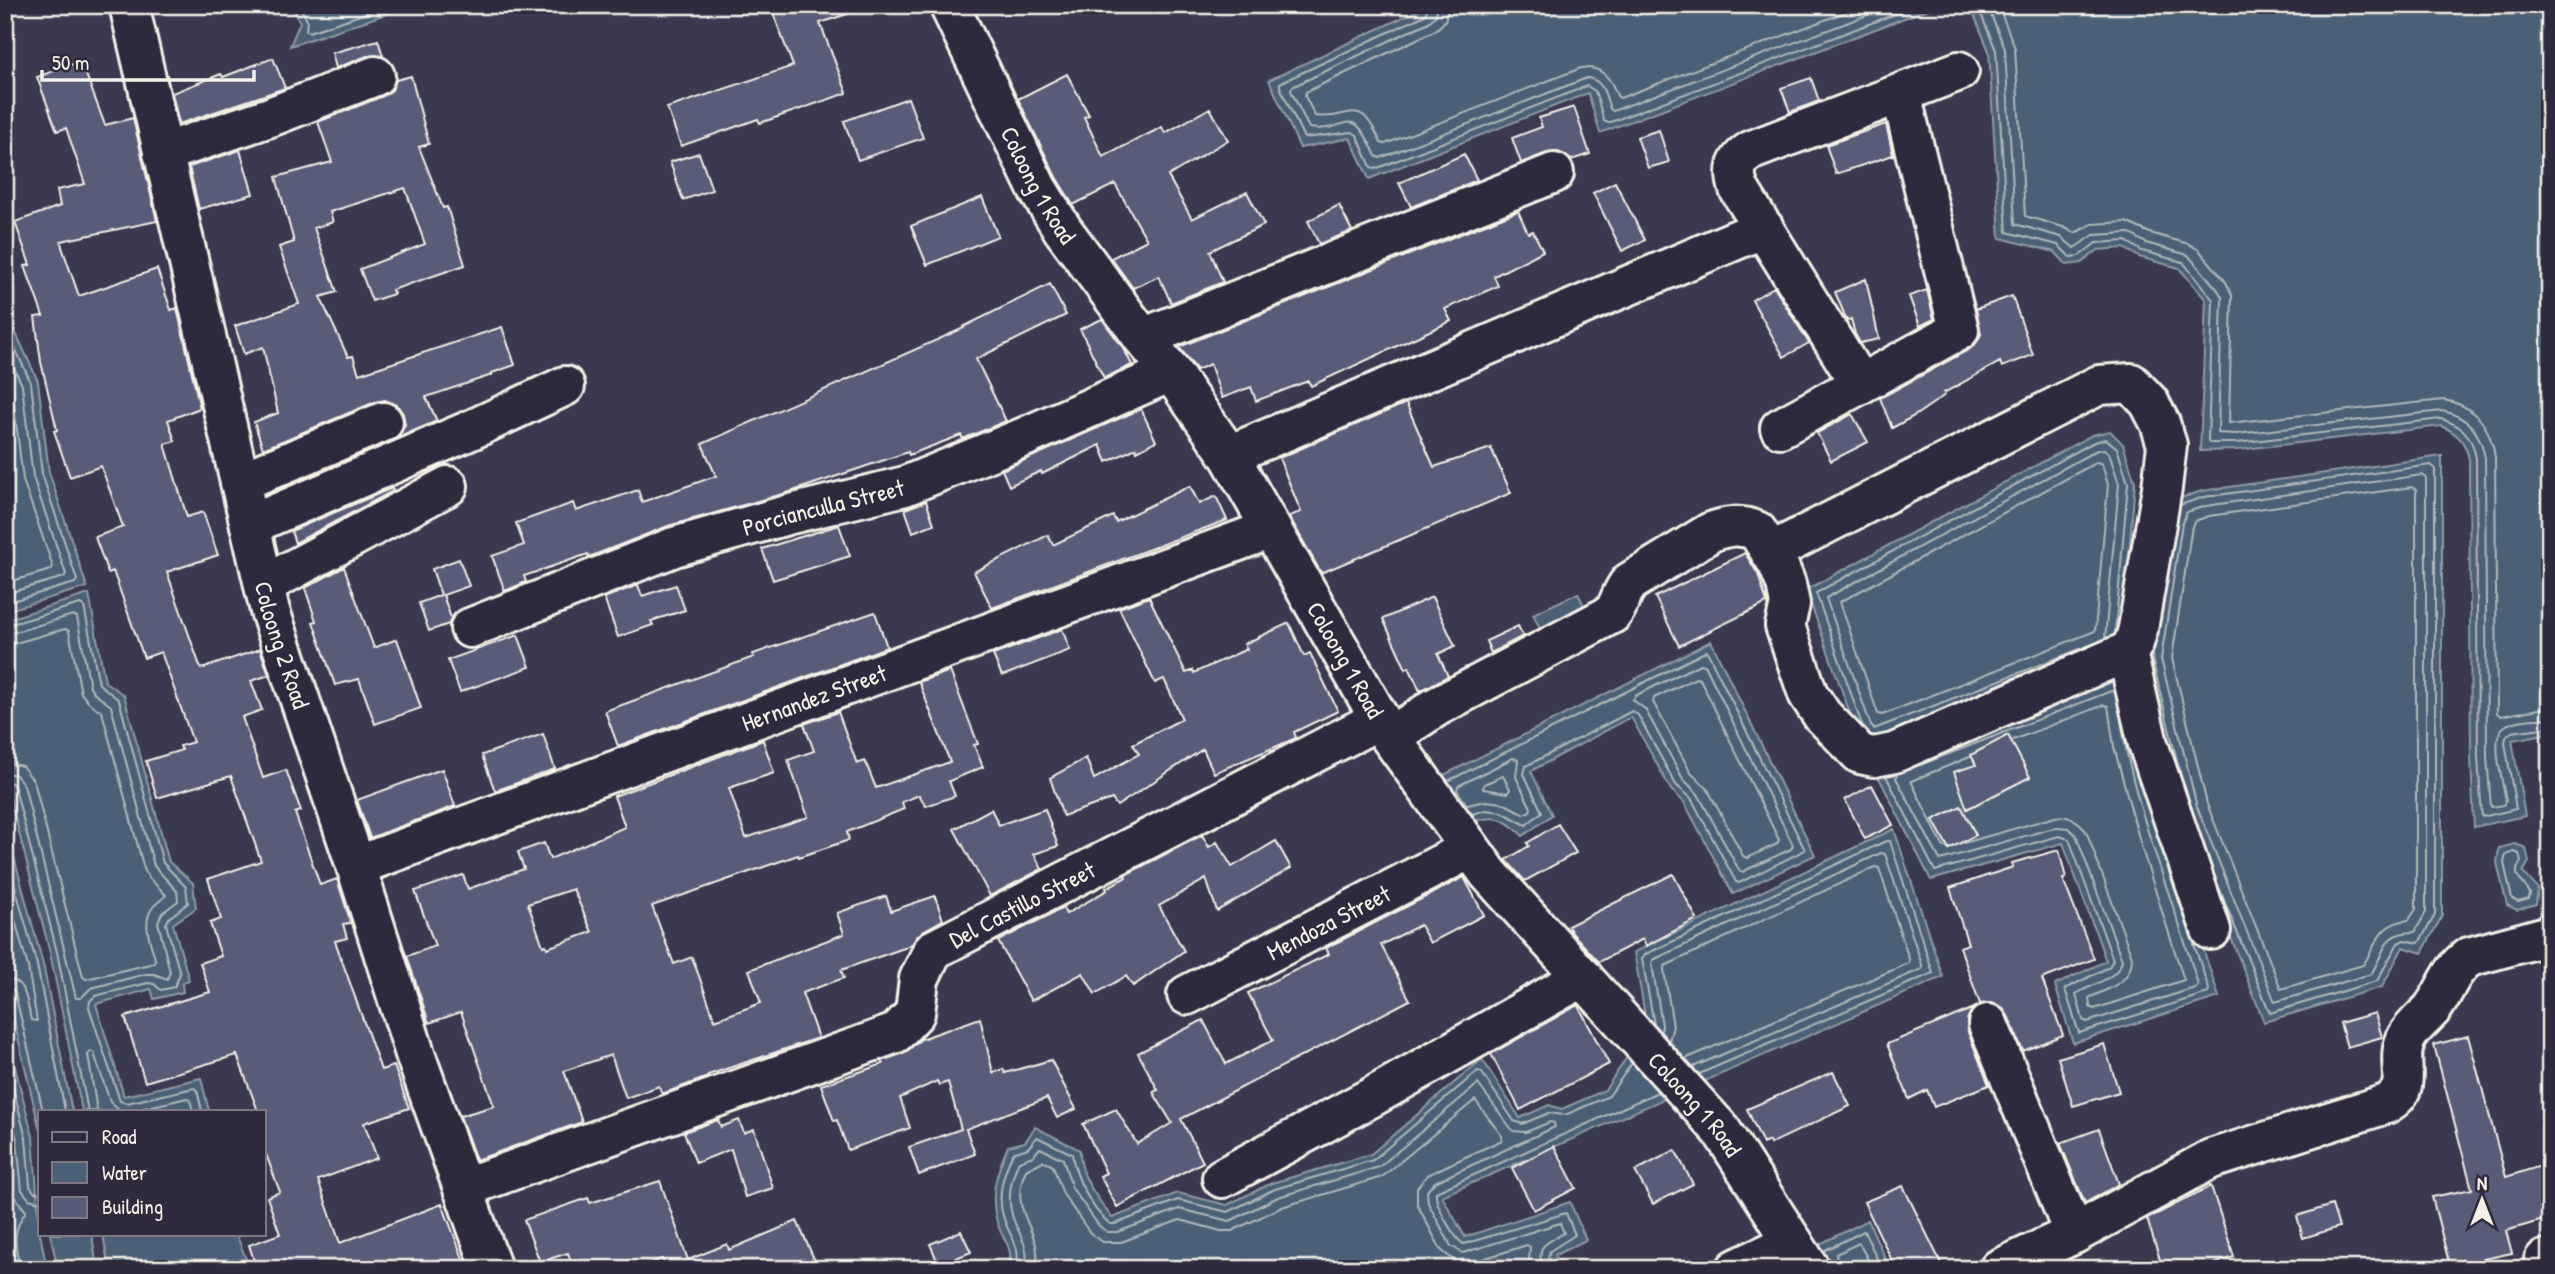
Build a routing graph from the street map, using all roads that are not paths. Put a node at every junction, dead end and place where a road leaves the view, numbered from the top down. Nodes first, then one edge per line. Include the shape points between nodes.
1 (129, 5) edge
2 (949, 5) edge
3 (1959, 71) dead end
4 (375, 76) dead end
5 (1901, 94) junction
6 (163, 153) junction
7 (1554, 173) dead end
8 (1764, 228) junction
9 (1143, 338) junction
10 (1171, 372) junction
11 (1860, 384) junction
12 (565, 386) dead end
13 (383, 422) dead end
14 (1780, 428) dead end
15 (1229, 455) junction
16 (240, 482) junction
17 (449, 486) dead end
18 (250, 524) junction
19 (1271, 529) junction
20 (1771, 552) junction
21 (264, 585) junction
22 (470, 628) dead end
23 (2127, 652) junction
24 (1385, 728) junction
25 (1470, 849) junction
26 (356, 866) junction
27 (2211, 930) dead end
28 (2550, 935) edge
29 (1583, 977) junction
30 (1186, 995) dead end
31 (1988, 1024) dead end
32 (1222, 1178) dead end
33 (463, 1188) junction
34 (2074, 1234) junction
35 (1802, 1255) edge
36 (492, 1269) edge
37 (1736, 1269) edge
38 (1999, 1269) edge

1 - 6 street, Coloong 2 Road
2 - 9 street, Coloong 1 Road via 1037,188
3 - 5 street
4 - 6 street
5 - 8 street via 1742,156 1735,177
5 - 11 street via 1959,330
6 - 16 street, Coloong 2 Road
7 - 9 street
8 - 11 street
8 - 15 street
9 - 10 street, Coloong 1 Road
10 - 15 street, Coloong 1 Road
10 - 22 street, Porcianculla Street via 905,486 674,547
11 - 14 street
12 - 18 street
13 - 16 street
15 - 19 street, Coloong 1 Road
16 - 18 street, Coloong 2 Road
17 - 21 street
18 - 21 street, Coloong 2 Road
19 - 24 street, Coloong 1 Road
19 - 26 street, Hernandez Street
20 - 23 street via 1786,584 1790,604 1785,626 1808,694 1860,754 1895,753
20 - 23 street via 2099,385 2131,383 2149,402 2167,445 2138,629
20 - 24 street, Del Castillo Street via 1757,531 1747,527 1724,527 1710,533 1630,582 1612,614 1436,707
21 - 26 street, Coloong 2 Road
23 - 27 street via 2148,744
24 - 25 street, Coloong 1 Road
24 - 33 street, Del Castillo Street via 933,950 919,979 915,1013 896,1033
25 - 29 street, Coloong 1 Road
25 - 30 street, Mendoza Street
26 - 33 street, Coloong 2 Road
28 - 34 street via 2469,957 2459,964 2434,1007 2407,1036 2398,1098 2211,1159
29 - 32 street
29 - 35 street, Coloong 1 Road via 1721,1130
31 - 34 street
33 - 36 street, Coloong 2 Road
34 - 38 street
35 - 37 street

